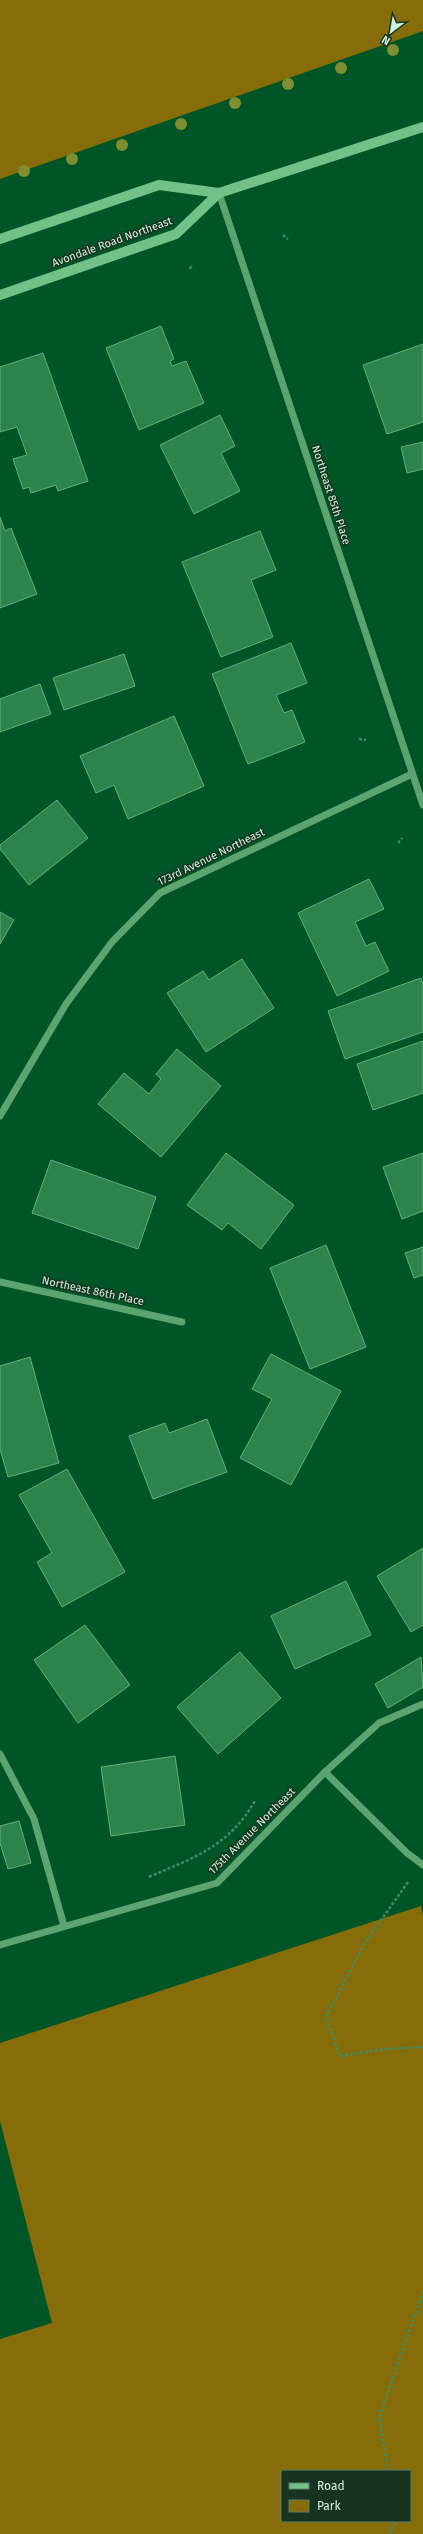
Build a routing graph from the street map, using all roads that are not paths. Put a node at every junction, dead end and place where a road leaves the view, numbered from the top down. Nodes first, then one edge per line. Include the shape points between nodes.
1 (423, 127) edge
2 (219, 192) junction
3 (0, 239) edge
4 (0, 295) edge
5 (412, 774) junction
6 (423, 805) edge
7 (0, 1116) edge
8 (0, 1282) edge
9 (182, 1322) dead end
10 (423, 1704) edge
11 (0, 1754) edge
12 (325, 1772) junction
13 (422, 1864) edge
14 (64, 1926) junction
15 (0, 1945) edge

1 - 2 main road, Avondale Road Northeast
2 - 3 main road, Avondale Road Northeast via 159,185
2 - 4 main road, Avondale Road Northeast via 176,234
2 - 5 street, Northeast 85th Place
5 - 6 street, Northeast 85th Place
5 - 7 street, 173rd Avenue Northeast via 160,893 112,942 66,1004
8 - 9 street, Northeast 86th Place
10 - 12 street, 175th Avenue Northeast via 379,1723
11 - 14 street via 34,1819
12 - 13 street via 407,1854
12 - 14 street, 175th Avenue Northeast via 217,1883
14 - 15 street, 175th Avenue Northeast

